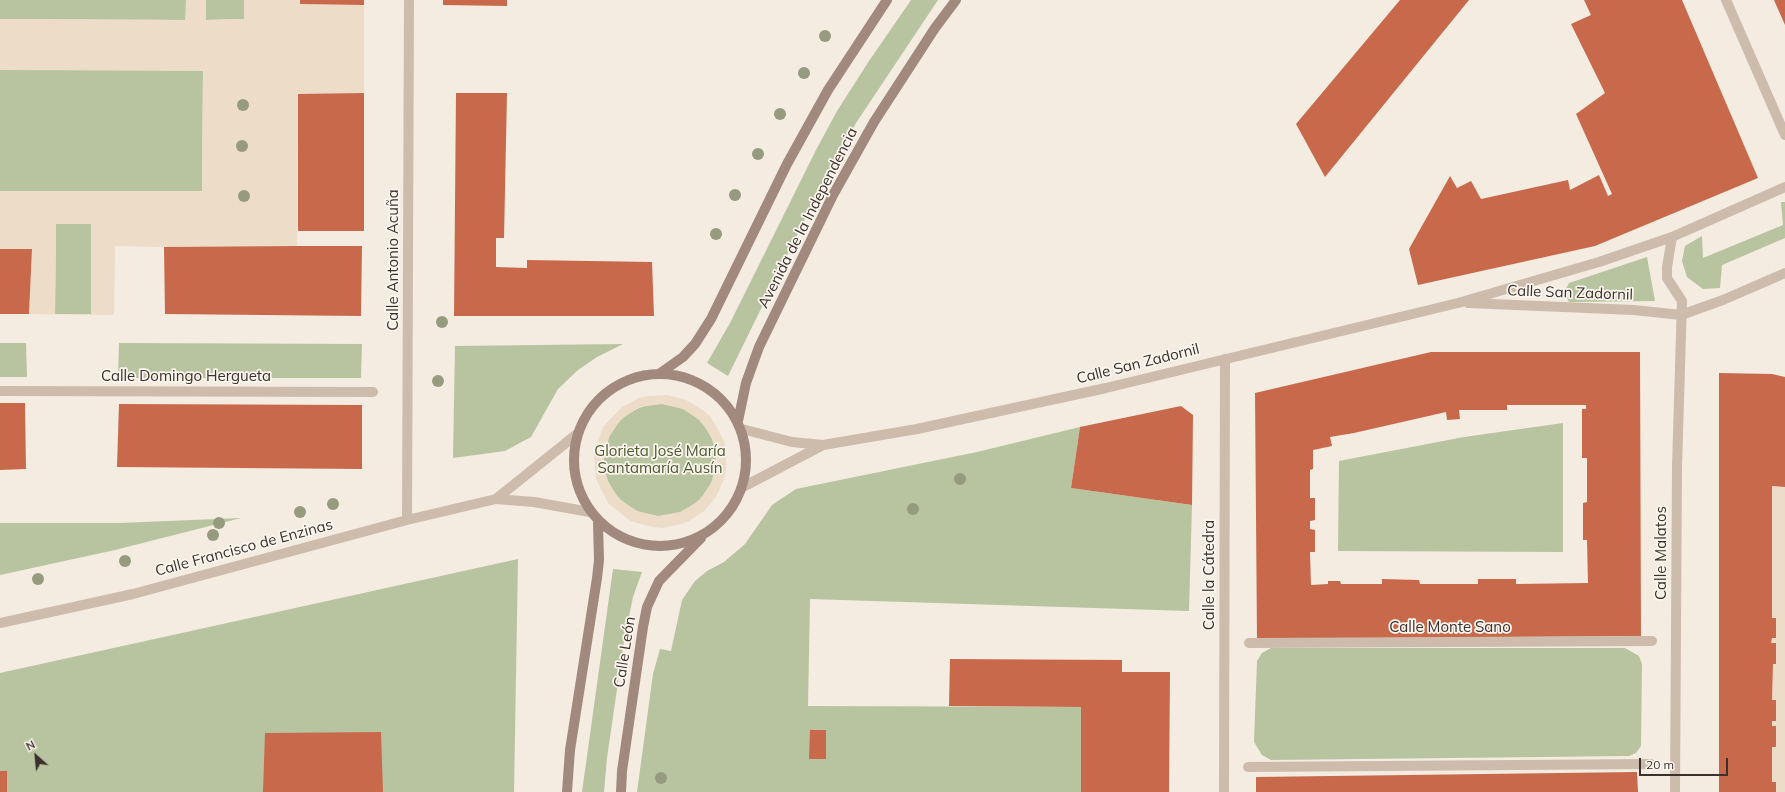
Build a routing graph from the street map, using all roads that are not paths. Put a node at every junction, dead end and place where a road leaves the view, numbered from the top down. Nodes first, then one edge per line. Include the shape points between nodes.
1 (409, 0) edge
2 (887, 0) edge
3 (956, 0) edge
4 (1726, 0) edge
5 (1785, 135) edge
6 (1785, 187) edge
7 (1672, 237) junction
8 (1785, 273) edge
9 (1458, 303) junction
10 (1681, 315) junction
11 (1224, 358) junction
12 (658, 374) junction
13 (0, 391) edge
14 (373, 392) dead end
15 (740, 425) junction
16 (577, 434) junction
17 (822, 445) junction
18 (743, 487) junction
19 (496, 499) junction
20 (590, 512) junction
21 (407, 520) junction
22 (598, 523) junction
23 (702, 537) junction
24 (0, 623) edge
25 (1652, 640) dead end
26 (1249, 643) dead end
27 (1651, 764) dead end
28 (1248, 767) dead end
29 (567, 792) edge
30 (620, 792) edge
31 (1224, 792) edge
32 (1675, 792) edge

1 - 21 street, Calle Antonio Acuña
2 - 12 main road via 828,90 787,164 711,319 683,357
3 - 15 main road, Avenida de la Independencia via 874,122 833,195 759,347 746,383
4 - 5 street
6 - 7 street, Calle San Zadornil
7 - 9 street, Calle San Zadornil via 1599,262
7 - 10 street via 1667,278 1682,301
8 - 10 street, Calle San Zadornil
9 - 10 street, Calle San Zadornil via 1634,310
9 - 11 street, Calle San Zadornil
10 - 32 street, Calle Malatos via 1677,467
11 - 17 street, Calle San Zadornil via 1060,398 917,429
11 - 31 street, Calle la Cátedra
12 - 15 main road via 690,379 718,396
12 - 16 main road via 640,376 607,392 584,418
13 - 14 street, Calle Domingo Hergueta
15 - 17 street, Calle San Zadornil via 792,442
15 - 18 main road via 746,448 747,468
16 - 19 street, Calle Francisco de Enzinas
16 - 20 main road via 573,460 578,488
17 - 18 street, Calle San Zadornil
18 - 23 main road via 727,516
19 - 20 street, Calle Francisco de Enzinas via 534,502
19 - 21 street, Calle Francisco de Enzinas
20 - 22 main road
21 - 24 street, Calle Francisco de Enzinas via 133,594
22 - 23 main road via 637,544 670,547
22 - 29 main road via 597,578 570,750
23 - 30 main road, Calle León via 659,581 647,607
25 - 26 street, Calle Monte Sano
27 - 28 street

